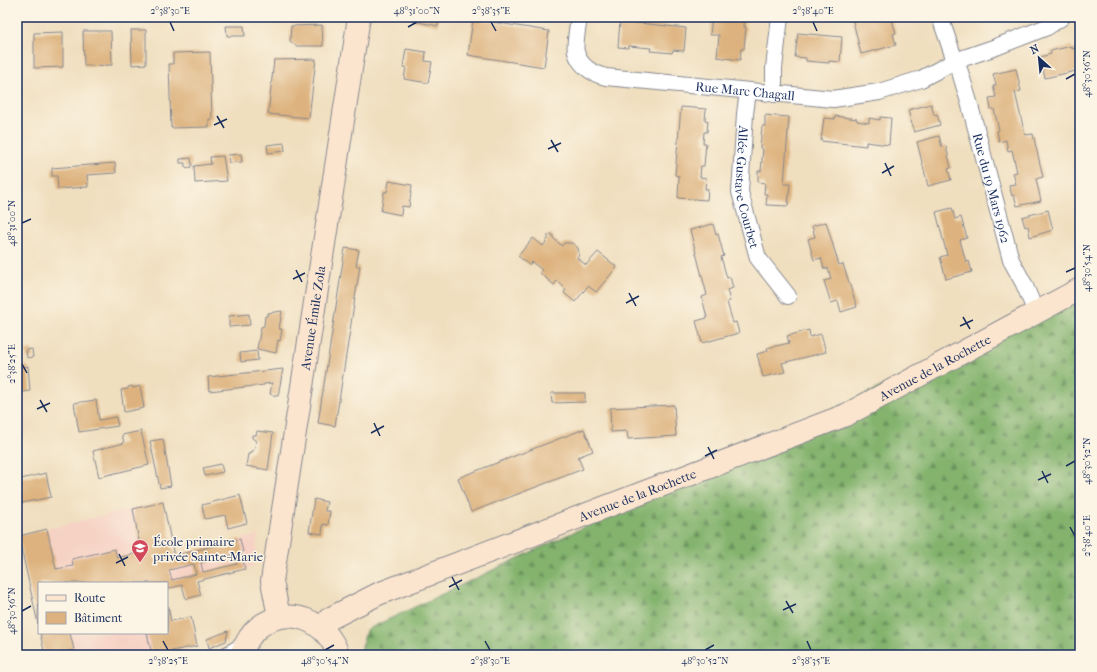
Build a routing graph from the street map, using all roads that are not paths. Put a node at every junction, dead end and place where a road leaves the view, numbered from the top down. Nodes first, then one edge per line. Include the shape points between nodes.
1 (359, 17) edge
2 (579, 17) edge
3 (780, 17) edge
4 (940, 17) edge
5 (1062, 17) edge
6 (955, 61) junction
7 (748, 91) junction
8 (774, 94) junction
9 (1080, 289) edge
10 (788, 296) dead end
11 (1036, 312) junction
12 (279, 617) junction
13 (322, 629) junction
14 (238, 651) edge
15 (338, 655) edge

1 - 12 main road, Avenue Émile Zola via 272,581
2 - 7 street, Rue Marc Chagall via 576,51 581,62 596,75
3 - 8 street via 774,68
4 - 6 street
5 - 6 street, Rue Marc Chagall via 1047,27
6 - 8 street, Rue Marc Chagall via 921,79 879,92 833,99
6 - 11 street, Rue du 19 Mars 1962 via 969,102 1011,260
7 - 8 street, Rue Marc Chagall
7 - 10 street, Allée Gustave Courbet via 740,192 758,258
9 - 11 main road, Avenue de la Rochette
11 - 13 main road, Avenue de la Rochette via 846,415 378,594 329,620
12 - 13 main road via 302,618
12 - 14 main road via 259,627
13 - 15 main road via 330,637

